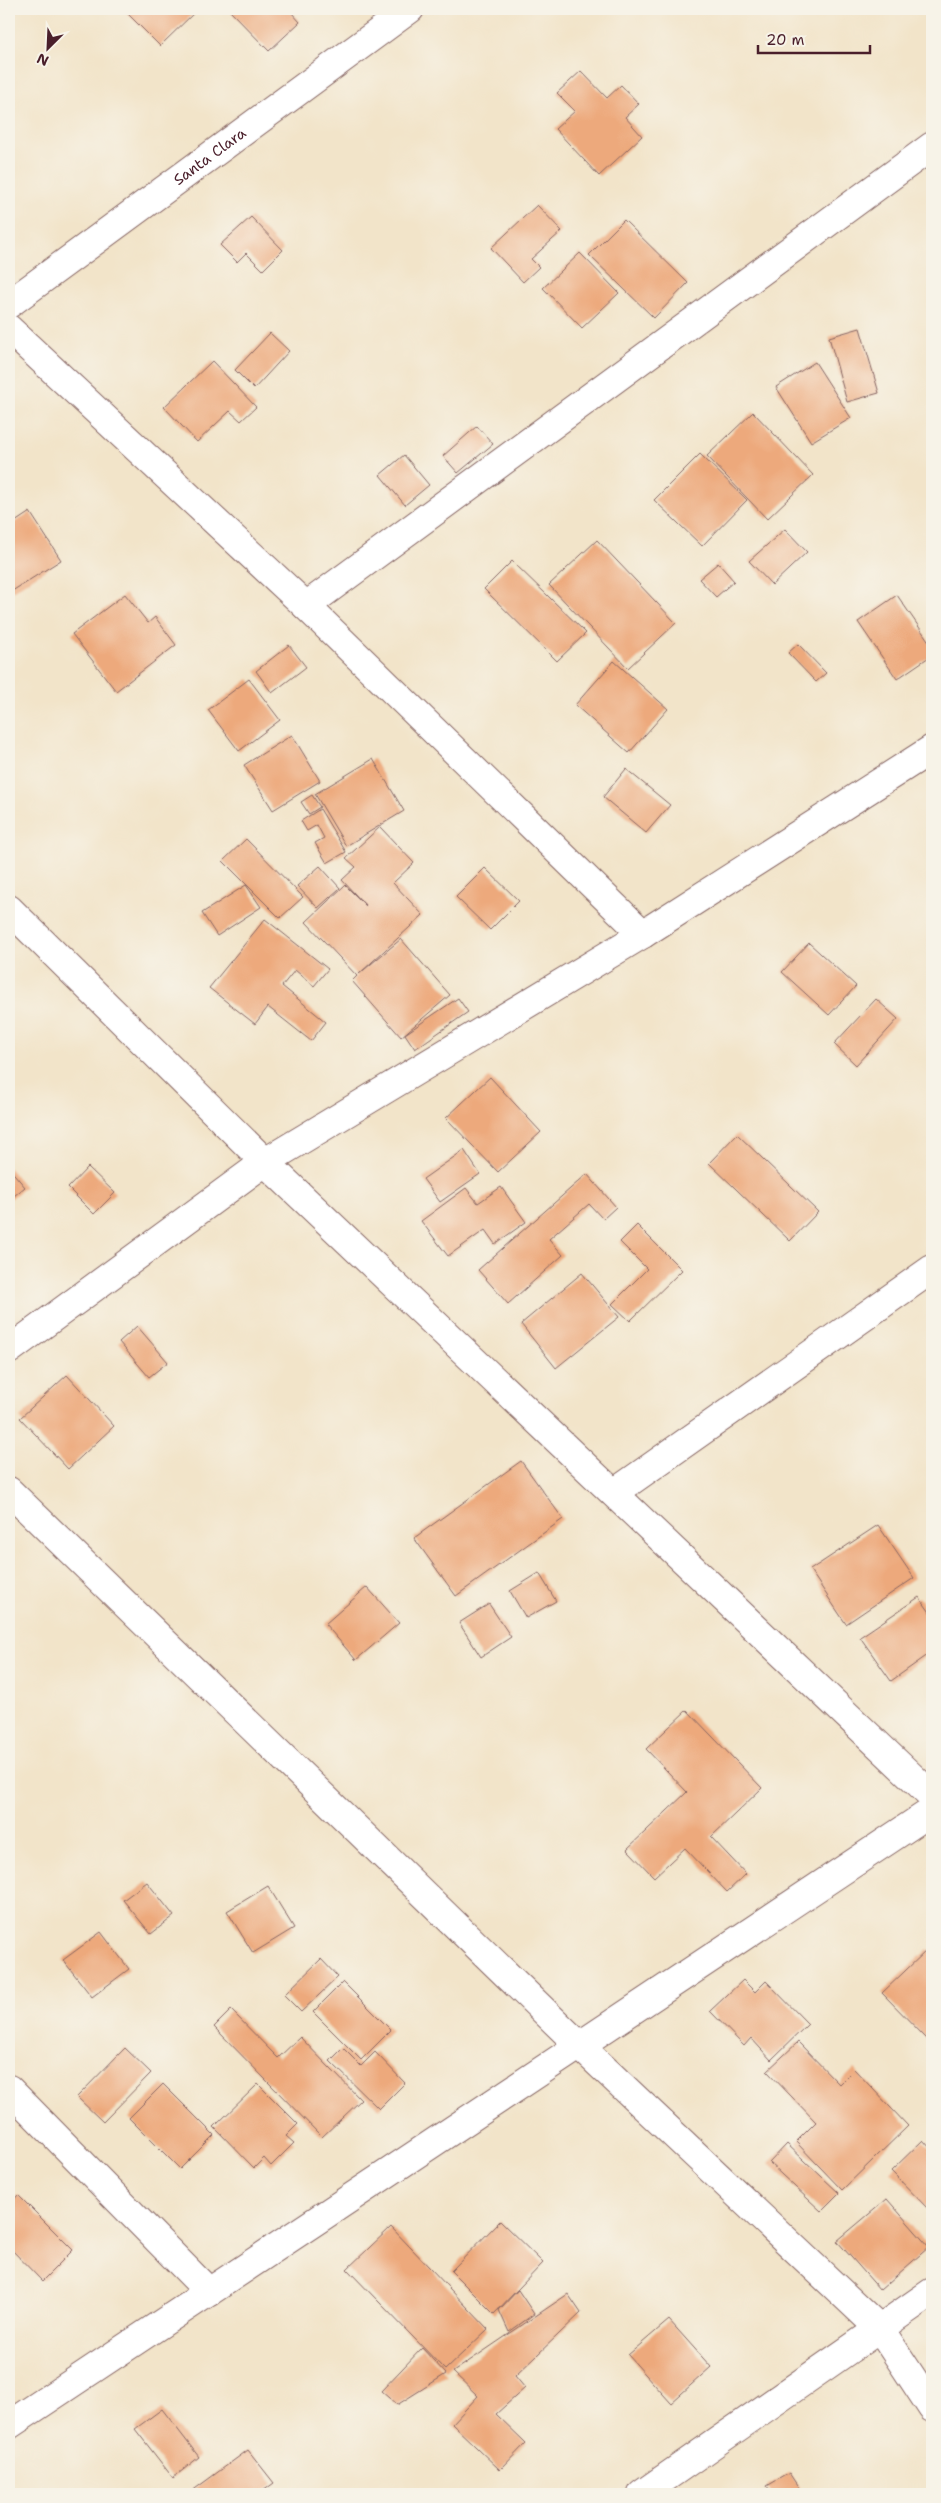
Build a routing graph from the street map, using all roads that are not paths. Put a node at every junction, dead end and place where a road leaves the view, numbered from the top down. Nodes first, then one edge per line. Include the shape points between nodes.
1 (410, 9) edge
2 (932, 146) edge
3 (9, 304) edge
4 (9, 329) edge
5 (306, 606) junction
6 (932, 749) edge
7 (9, 909) edge
8 (643, 934) junction
9 (265, 1162) junction
10 (932, 1269) edge
11 (9, 1350) edge
12 (9, 1491) edge
13 (614, 1493) junction
14 (932, 1796) edge
15 (932, 1811) edge
16 (580, 2046) junction
17 (9, 2089) edge
18 (209, 2292) junction
19 (932, 2292) edge
20 (880, 2329) junction
21 (932, 2408) edge
22 (9, 2425) edge
23 (642, 2494) edge

1 - 3 street, Santa Clara
2 - 5 street
4 - 5 street
5 - 8 street
6 - 8 street
7 - 9 street
8 - 9 street
9 - 11 street
9 - 13 street
10 - 13 street
12 - 16 street
13 - 14 street
15 - 16 street
16 - 18 street
16 - 20 street
17 - 18 street
18 - 22 street
19 - 20 street
20 - 21 street
20 - 23 street

